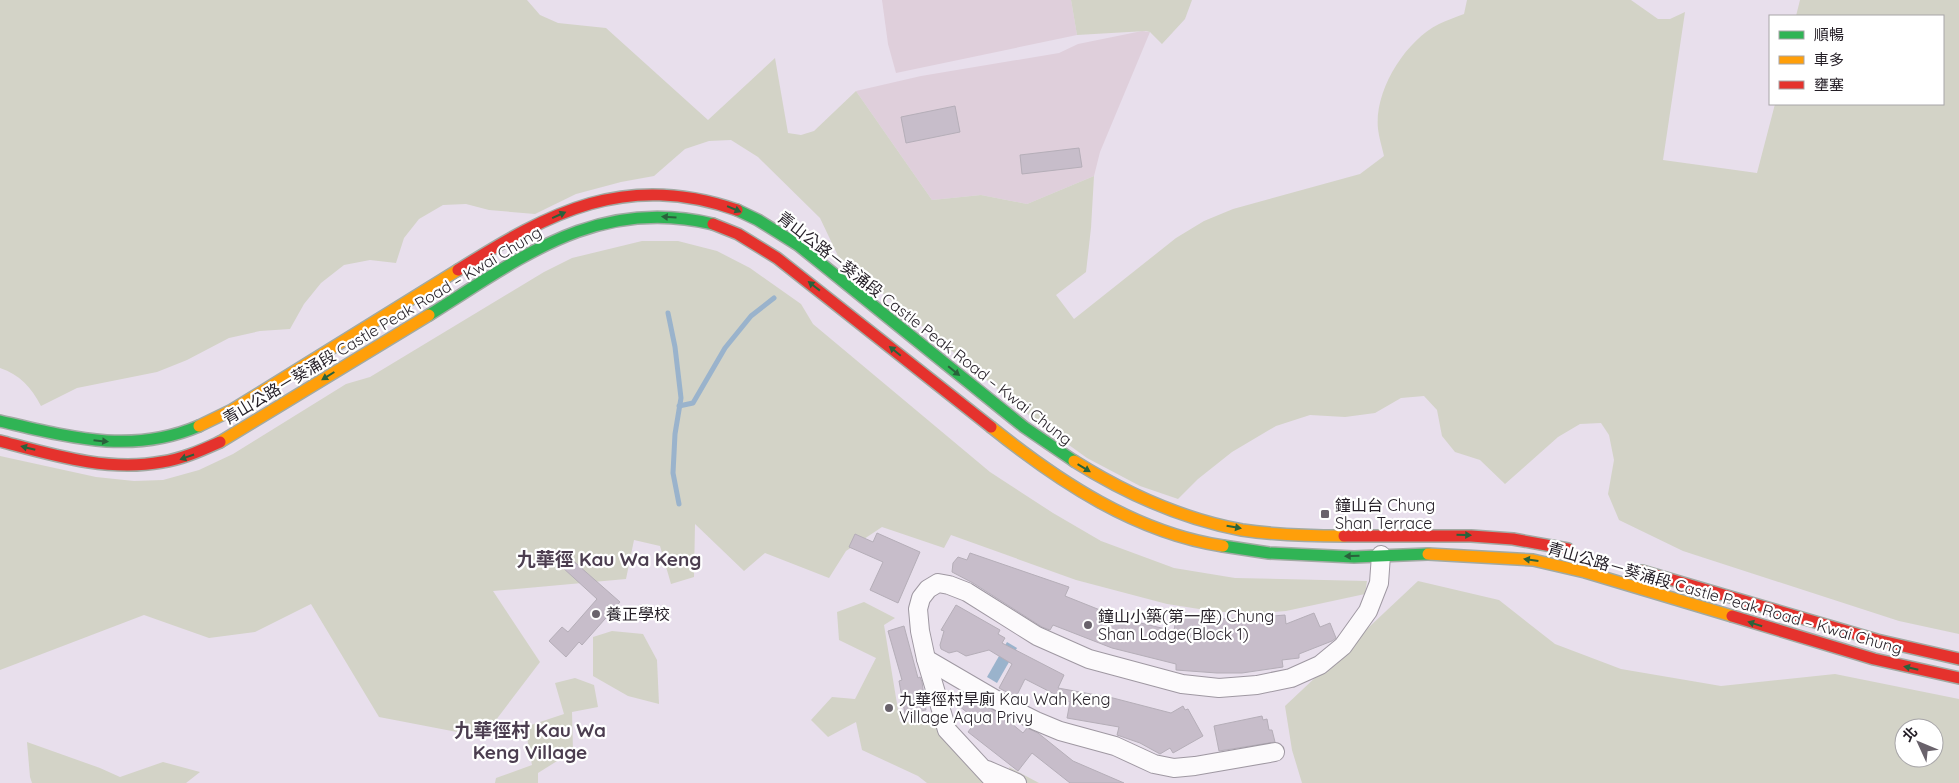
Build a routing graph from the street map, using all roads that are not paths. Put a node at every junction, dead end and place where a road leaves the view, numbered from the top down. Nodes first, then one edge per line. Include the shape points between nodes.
1 (0, 421) edge
2 (0, 441) edge
3 (1579, 552) dead end
4 (1381, 554) junction
5 (1630, 567) dead end
6 (926, 659) junction
7 (1959, 659) edge
8 (1959, 678) edge
9 (1275, 752) dead end
10 (984, 769) junction
11 (996, 783) edge
12 (1018, 783) edge

1 -> 3 main road, 青山公路－葵涌段 Castle Peak Road – Kwai Chung via 82,439 128,443 193,430 232,410 503,243 552,218 588,203 616,197 672,195 716,202 761,222 813,258 1042,440 1091,472 1177,513 1254,530 1328,536 1482,536 1530,541
4 -> 2 main road, 青山公路－葵涌段 Castle Peak Road – Kwai Chung via 1337,556 1247,551 1196,541 1130,517 1082,492 1030,458 777,258 713,224 671,217 627,218 595,224 541,246 203,451 147,466 118,467
4 - 6 street via 1379,583 1368,611 1343,646 1320,664 1291,678 1218,688 1182,684 1089,659 1037,636 967,592 938,583 921,598 918,610
8 -> 4 main road, 青山公路－葵涌段 Castle Peak Road – Kwai Chung via 1874,659 1559,565 1481,556
5 - 7 main road, 青山公路－葵涌段 Castle Peak Road – Kwai Chung via 1877,640
6 - 9 street via 1036,721 1115,746 1154,764 1174,768 1195,766
6 - 10 street via 947,730
10 - 11 street
10 - 12 street

